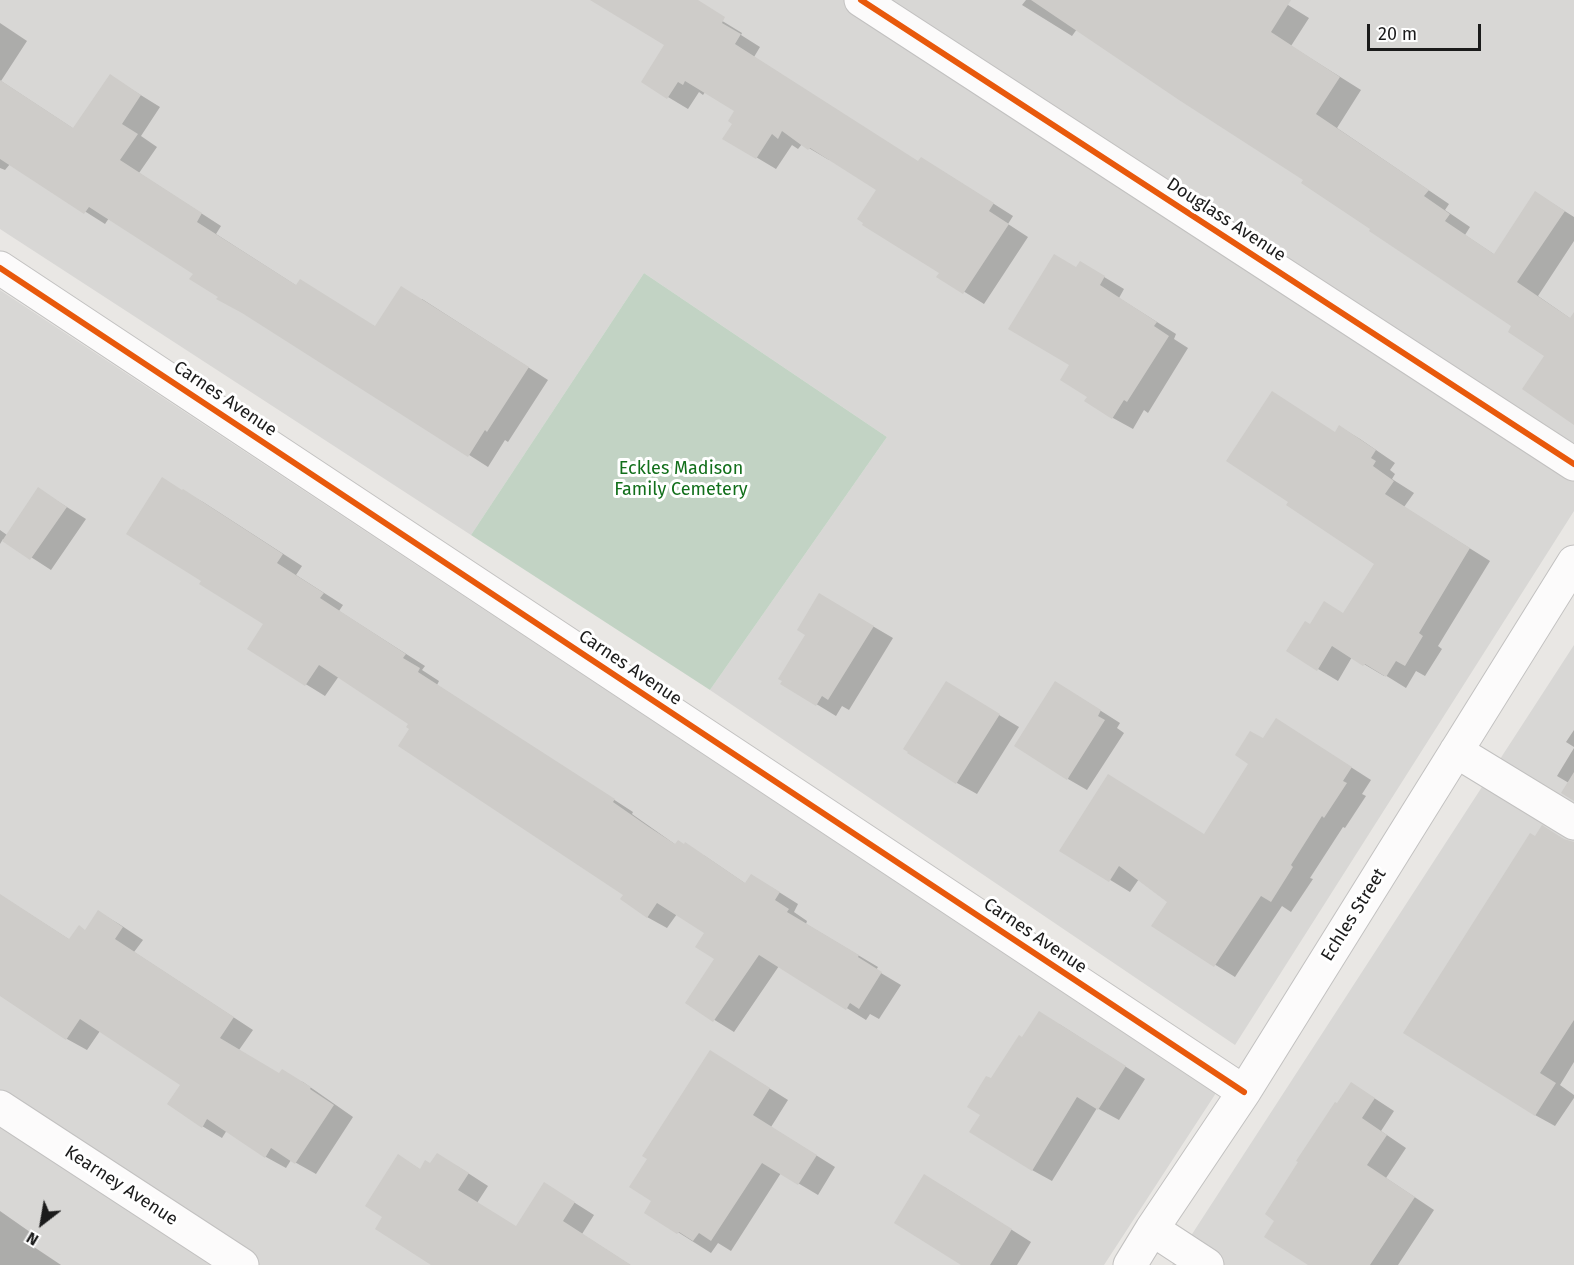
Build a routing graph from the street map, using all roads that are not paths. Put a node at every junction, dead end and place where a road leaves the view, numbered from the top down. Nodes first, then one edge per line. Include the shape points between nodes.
1 (861, 0) edge
2 (0, 268) edge
3 (1574, 464) edge
4 (1574, 562) edge
5 (1456, 751) junction
6 (1574, 823) edge
7 (1244, 1092) junction
8 (0, 1107) edge
9 (1152, 1229) junction
10 (242, 1265) edge
11 (1130, 1265) edge
12 (1208, 1265) edge

1 - 3 street, Douglass Avenue
2 - 7 street, Carnes Avenue
4 - 5 street, Echles Street
5 - 6 street
5 - 7 street, Echles Street
7 - 9 street, Echles Street
8 - 10 street, Kearney Avenue
9 - 11 street, Echles Street
9 - 12 street

